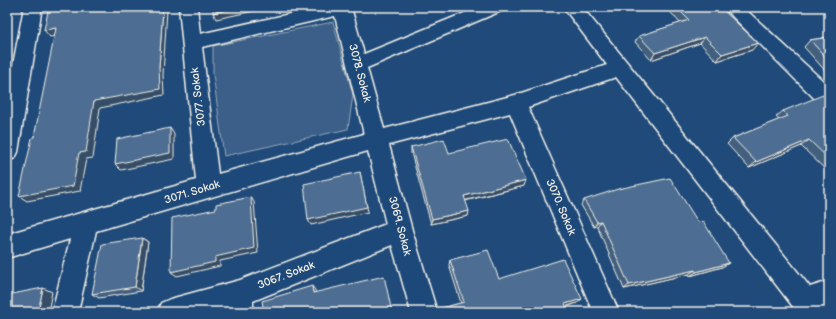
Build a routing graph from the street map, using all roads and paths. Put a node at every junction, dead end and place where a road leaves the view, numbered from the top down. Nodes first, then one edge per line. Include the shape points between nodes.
1 (34, 7) edge
2 (188, 7) edge
3 (495, 7) edge
4 (572, 7) edge
5 (732, 7) edge
6 (343, 8) edge
7 (192, 43) junction
8 (358, 64) junction
9 (620, 68) junction
10 (829, 100) edge
11 (516, 103) junction
12 (378, 139) junction
13 (7, 152) edge
14 (208, 187) junction
15 (86, 224) junction
16 (400, 230) junction
17 (7, 246) edge
18 (240, 302) edge
19 (816, 303) edge
20 (65, 312) edge
21 (170, 312) edge
22 (424, 312) edge
23 (606, 312) edge

1 - 13 street
2 - 7 street, 3077. Sokak
3 - 8 street
4 - 9 street
5 - 10 street
6 - 7 street
6 - 8 street, 3078. Sokak
7 - 14 street, 3077. Sokak
8 - 12 street, 3078. Sokak
9 - 11 street, 3071. Sokak
9 - 19 street
11 - 12 street, 3071. Sokak
11 - 23 street, 3070. Sokak
12 - 14 street, 3071. Sokak
12 - 16 street, 3069. Sokak
14 - 15 street, 3071. Sokak
15 - 17 street, 3071. Sokak
15 - 20 street
16 - 18 street, 3067. Sokak
16 - 22 street, 3069. Sokak
18 - 21 street, 3067. Sokak

